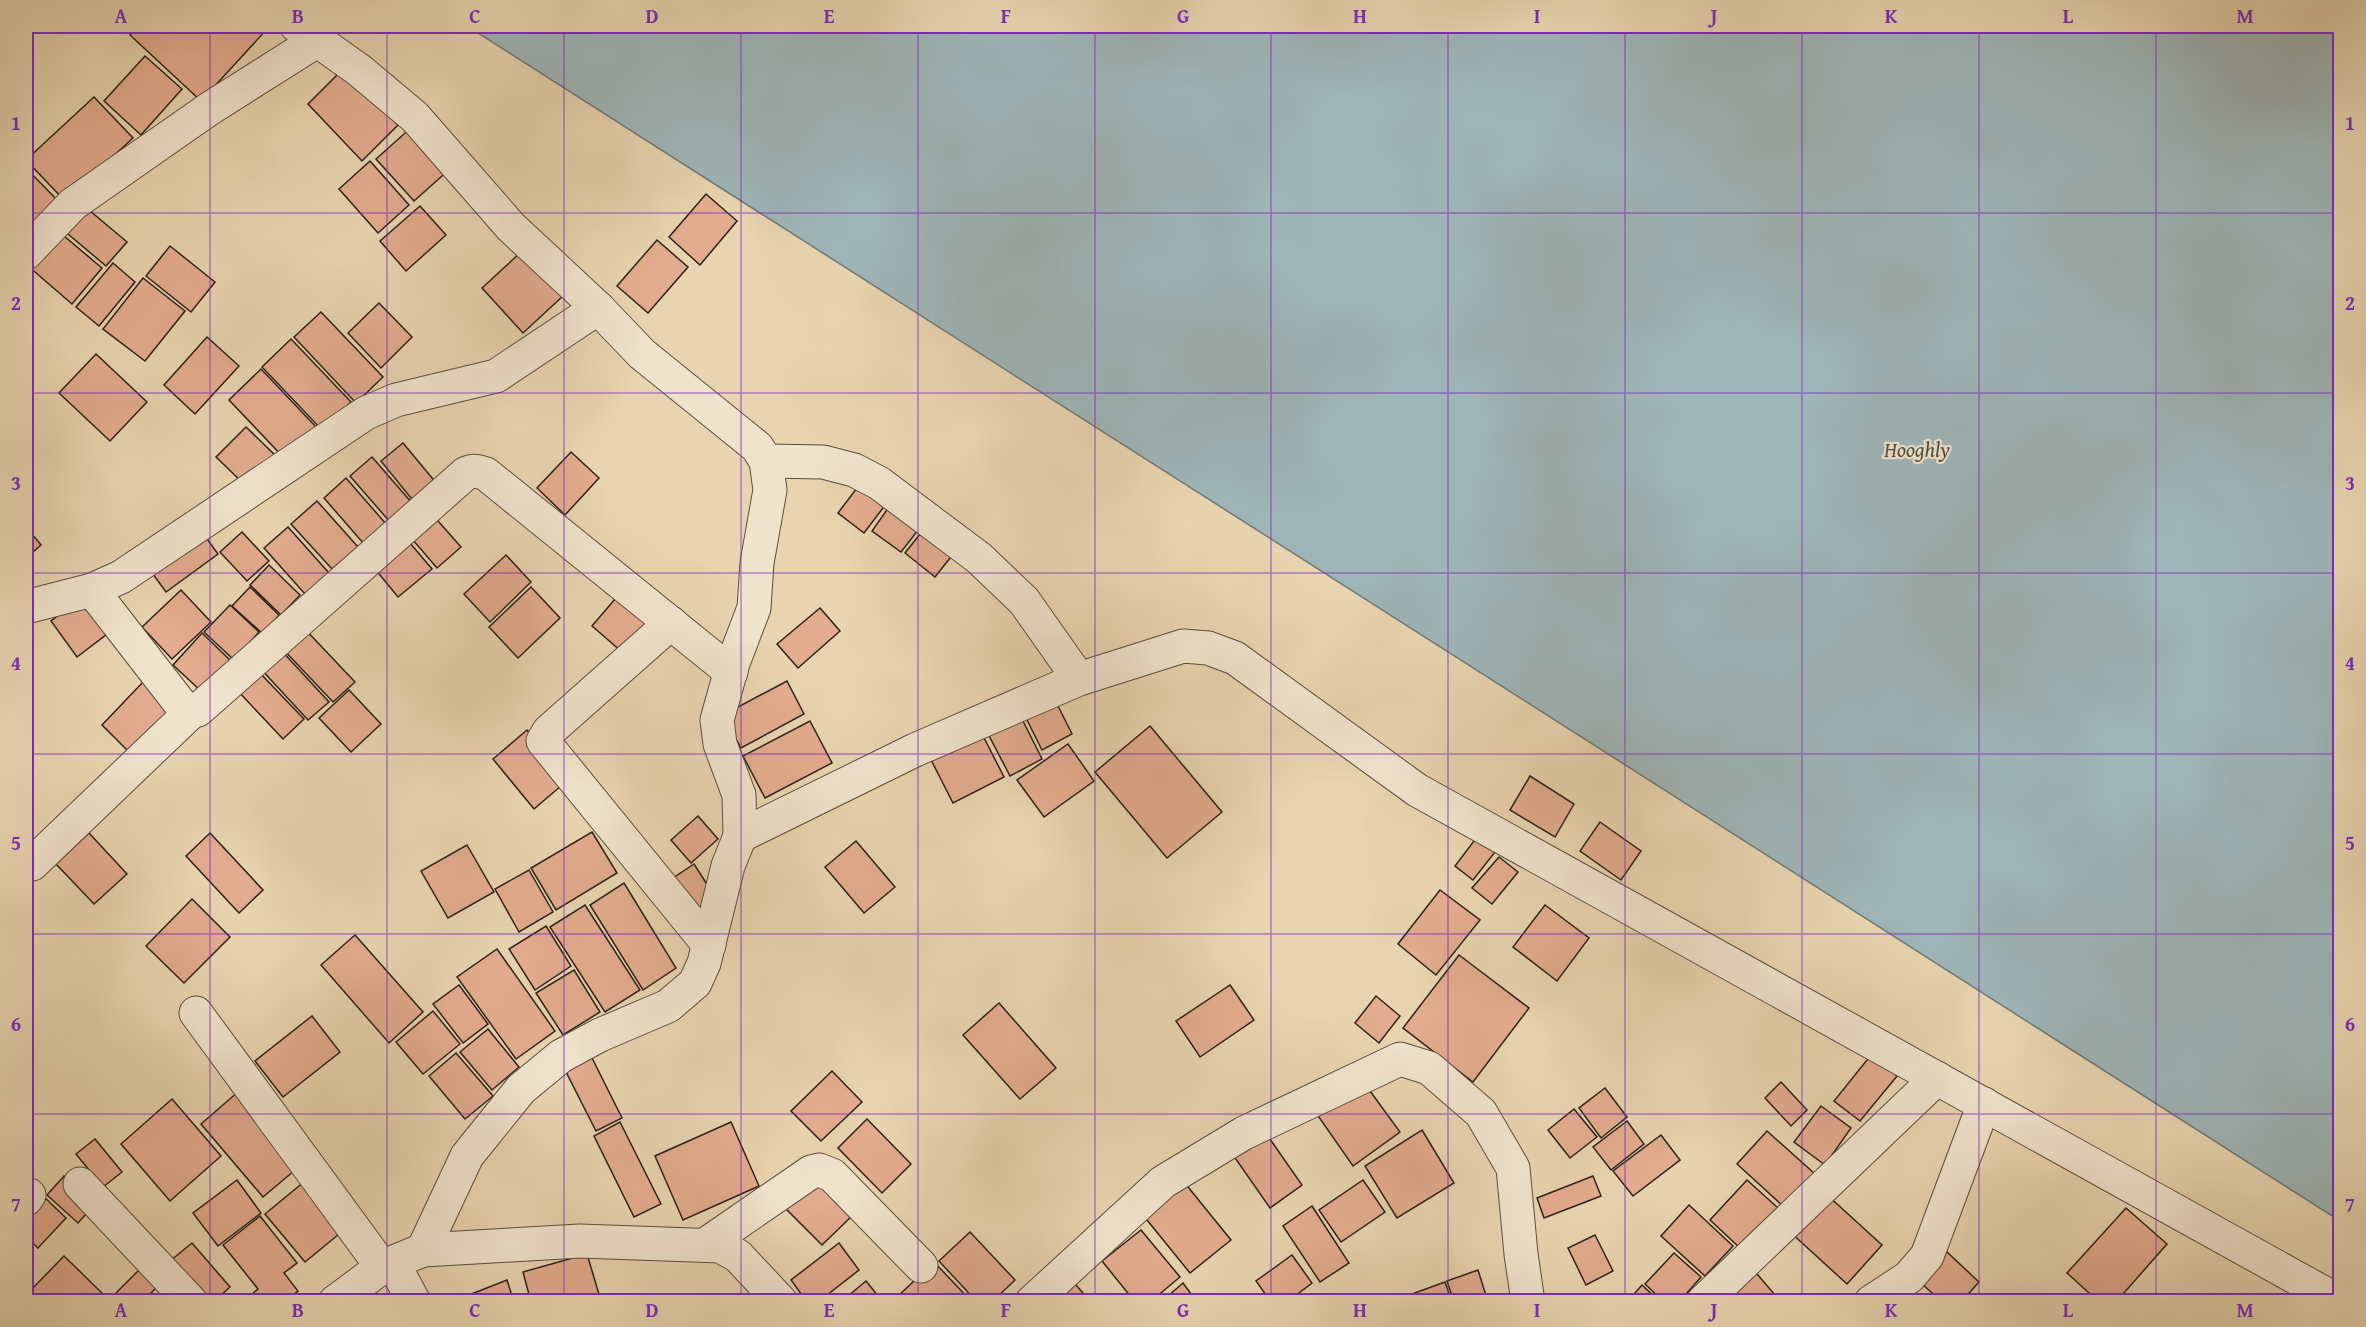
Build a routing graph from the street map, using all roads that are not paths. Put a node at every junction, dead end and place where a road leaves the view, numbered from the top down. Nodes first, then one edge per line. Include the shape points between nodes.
1 (308, 33) edge
2 (28, 244) edge
3 (598, 308) junction
4 (766, 461) junction
5 (92, 590) junction
6 (26, 607) edge
7 (671, 624) junction
8 (731, 672) junction
9 (1079, 679) junction
10 (192, 711) junction
11 (740, 836) junction
12 (32, 864) dead end
13 (709, 945) junction
14 (196, 1013) dead end
15 (1937, 1078) junction
16 (1984, 1104) junction
17 (80, 1184) dead end
18 (705, 1245) junction
19 (423, 1250) junction
20 (388, 1265) junction
21 (921, 1266) dead end
22 (191, 1302) edge
23 (335, 1302) edge
24 (414, 1302) edge
25 (781, 1302) edge
26 (1032, 1302) edge
27 (1528, 1302) edge
28 (1703, 1302) edge
29 (1871, 1302) edge
30 (2340, 1302) edge

1 - 2 street via 209,109 73,204
1 - 3 street via 415,117 511,226
3 - 4 street via 642,354 757,447
3 - 5 street via 496,376 396,399 366,413 121,577
4 - 8 street via 770,490 757,563 754,608
4 - 9 street via 823,462 854,470 879,483 979,558 1024,601
5 - 6 street
5 - 10 street via 182,706
7 - 8 street
7 - 10 street via 486,474 471,471 198,710
7 - 13 street via 549,731 543,741
8 - 11 street via 717,720 720,744 739,795
9 - 11 street via 915,750
9 - 15 street via 1183,646 1208,648 1236,658 1417,790
10 - 12 street
11 - 13 street via 728,866
13 - 19 street via 695,984 682,996 561,1056 521,1089 467,1156
14 - 20 street
15 - 16 street
15 - 28 street
16 - 29 street via 1927,1256 1909,1277
16 - 30 street
17 - 22 street
18 - 19 street via 580,1240
18 - 21 street via 819,1170 832,1175
18 - 25 street via 720,1246 738,1257
19 - 20 street
20 - 23 street
20 - 24 street
26 - 27 street via 1163,1182 1244,1133 1400,1059 1429,1068 1481,1113 1513,1168

